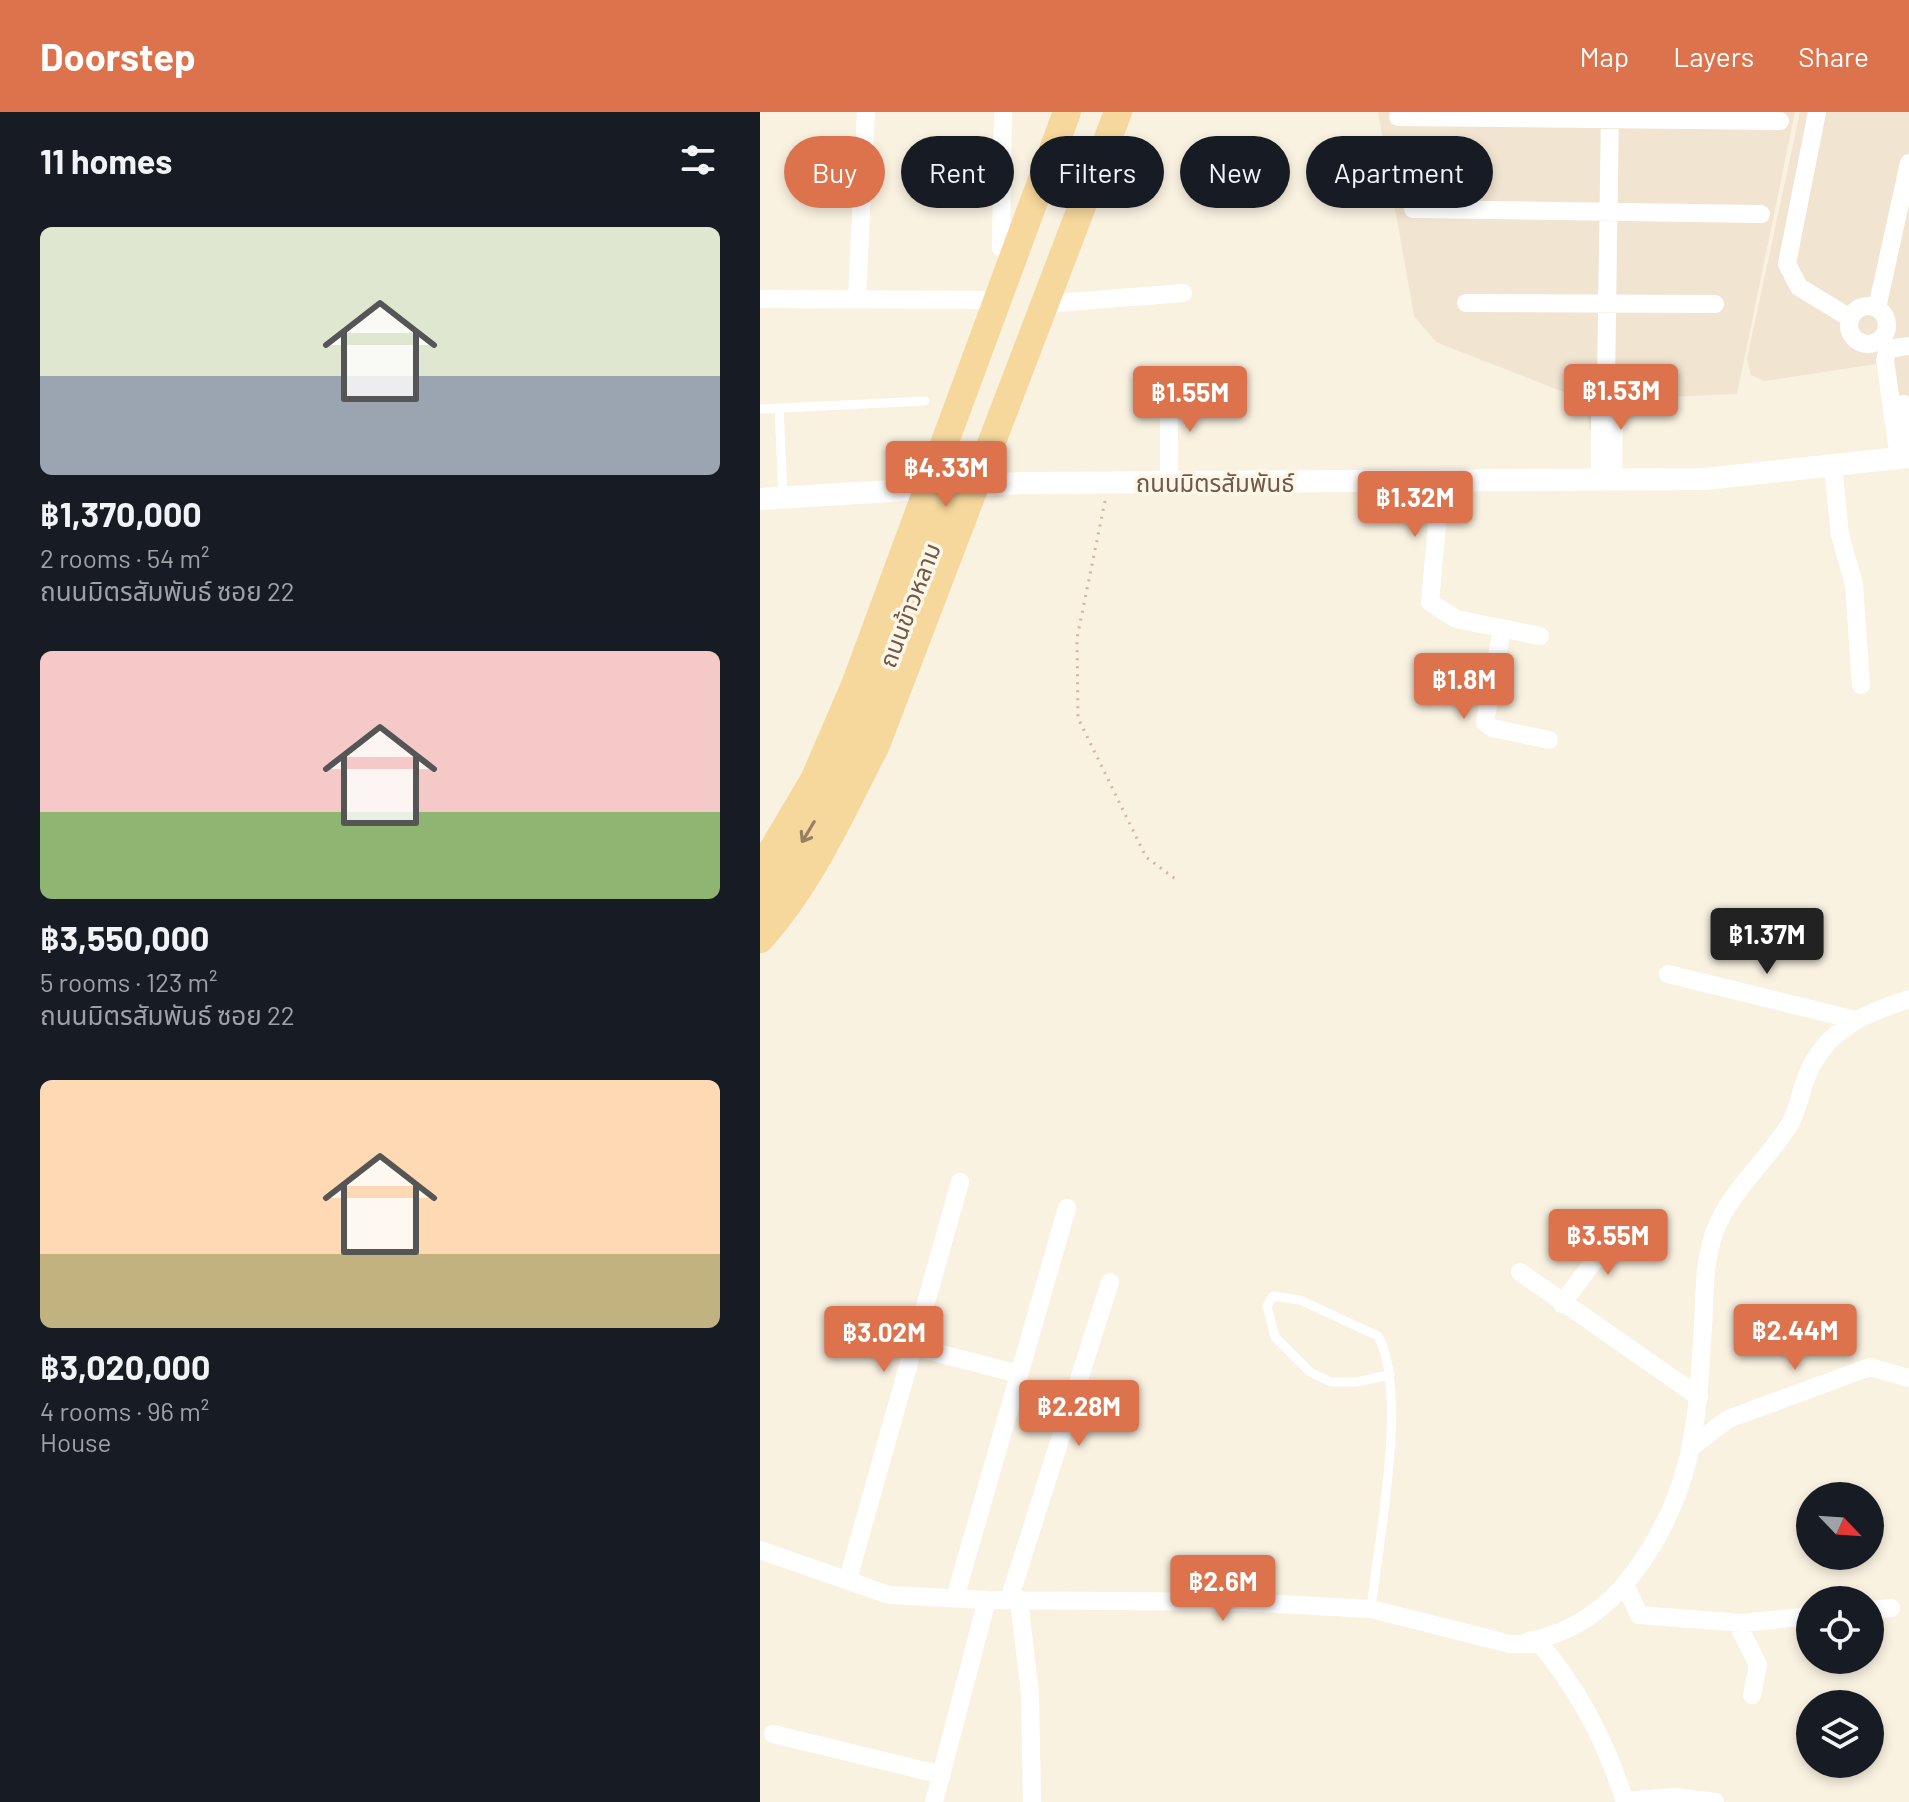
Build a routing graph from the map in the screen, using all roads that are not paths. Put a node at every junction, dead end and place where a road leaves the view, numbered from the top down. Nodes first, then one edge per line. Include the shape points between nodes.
1 (866, 112) edge
2 (1003, 112) edge
3 (1054, 112) edge
4 (1067, 112) edge
5 (1101, 112) edge
6 (1118, 112) edge
7 (1817, 112) edge
8 (1610, 116) edge
9 (1398, 117) dead end
10 (1780, 121) dead end
11 (1109, 136) edge
12 (1909, 163) edge
13 (1025, 187) junction
14 (1081, 208) joint
15 (1413, 209) dead end
16 (1608, 209) junction
17 (1761, 214) dead end
18 (1001, 248) junction
19 (1183, 293) dead end
20 (857, 297) junction
21 (760, 299) edge
22 (983, 300) junction
23 (1466, 303) dead end
24 (1043, 304) junction
25 (1607, 304) junction
26 (1715, 304) dead end
27 (1877, 308) junction
28 (1850, 318) junction
29 (1884, 344) junction
30 (1909, 346) edge
31 (963, 351) junction
32 (1016, 380) junction
33 (1169, 386) dead end
34 (925, 401) dead end
35 (779, 408) junction
36 (760, 409) edge
37 (1909, 437) edge
38 (1904, 458) edge
39 (1833, 466) junction
40 (1441, 480) junction
41 (1169, 481) junction
42 (1606, 481) junction
43 (975, 485) junction
44 (914, 488) junction
45 (783, 497) junction
46 (760, 499) edge
47 (883, 567) junction
48 (941, 583) junction
49 (1502, 629) junction
50 (1540, 636) dead end
51 (1861, 685) dead end
52 (819, 733) junction
53 (1549, 740) dead end
54 (876, 745) junction
55 (765, 866) edge
56 (760, 905) edge
57 (760, 939) edge
58 (1668, 974) dead end
59 (1908, 1001) edge
60 (1855, 1020) junction
61 (960, 1182) dead end
62 (1067, 1208) dead end
63 (1620, 1226) dead end
64 (1520, 1272) dead end
65 (1110, 1282) dead end
66 (1562, 1304) junction
67 (914, 1347) junction
68 (1019, 1374) junction
69 (1390, 1375) junction
70 (1909, 1378) edge
71 (1699, 1397) junction
72 (1694, 1445) junction
73 (760, 1550) edge
74 (848, 1579) junction
75 (1625, 1584) junction
76 (955, 1598) junction
77 (987, 1600) junction
78 (1014, 1600) junction
79 (1891, 1608) dead end
80 (1371, 1609) junction
81 (1884, 1609) edge
82 (1796, 1617) edge
83 (1737, 1623) junction
84 (1510, 1644) junction
85 (1752, 1695) dead end
86 (773, 1734) dead end
87 (942, 1775) junction
88 (1624, 1801) edge
89 (934, 1802) edge
90 (1032, 1802) edge
91 (1715, 1802) edge

1 - 20 street
2 - 18 street
3 - 13 main road
4 - 55 main road, ถนนข้าวหลาม via 855,685 814,780
5 -> 55 main road, ถนนข้าวหลาม via 875,694 831,793
6 - 11 main road
7 - 28 street via 1787,264 1799,287
8 - 9 street
8 - 10 street
8 - 16 street
12 - 27 street
13 - 14 main road via 1021,233 1034,251 1057,244
13 - 18 main road
14 - 24 main road
15 - 16 street
16 - 17 street
16 - 25 street
18 - 22 main road
19 - 24 street
20 - 21 street
20 - 22 street
22 - 31 main road
23 - 25 street
24 - 32 main road
25 - 26 street
25 - 42 street via 1606,380 1600,409
27 - 28 street via 1859,308
27 - 29 street via 1887,322
28 - 29 street via 1849,330 1857,341
29 - 30 street
29 - 37 street via 1896,358
29 - 38 street
31 - 32 main road via 959,399 973,417 996,410
31 - 44 main road
32 - 43 main road
33 - 41 street
34 - 35 lane
35 - 36 lane
35 - 45 lane
38 - 39 street, ถนนมิตรสัมพันธ์
39 - 42 street, ถนนมิตรสัมพันธ์ via 1705,479
39 - 51 street via 1840,535 1854,584
40 - 41 street, ถนนมิตรสัมพันธ์
40 - 42 street, ถนนมิตรสัมพันธ์
40 - 49 street via 1430,602 1456,619
41 - 43 street, ถนนมิตรสัมพันธ์
43 - 44 street, ถนนมิตรสัมพันธ์
43 - 48 main road
44 - 45 street, ถนนมิตรสัมพันธ์
44 - 47 main road
45 - 46 street, ถนนมิตรสัมพันธ์
47 - 48 main road via 920,532 933,534 944,550
47 - 52 main road
48 - 54 main road
49 - 50 street
49 - 53 street via 1485,722
52 - 54 main road via 836,704 856,701 878,714
52 - 55 main road
54 - 57 main road via 829,838
55 - 56 main road, ถนนข้าวหลาม
58 - 60 street
59 - 60 street
60 - 71 street via 1825,1042 1777,1145 1716,1229 1706,1264
61 - 67 street
62 - 68 street
63 - 66 street
64 - 66 street
65 - 78 street
66 - 71 street
67 - 68 street
67 - 74 street
68 - 76 street
69 - 69 lane via 1378,1336 1300,1300 1273,1296 1267,1306 1275,1337 1310,1372 1331,1382
69 - 80 lane via 1390,1446
70 - 72 street via 1870,1367 1728,1419
71 - 72 street
72 - 75 street via 1657,1541
73 - 74 street
74 - 76 street via 889,1595
75 - 83 street via 1639,1615
75 - 84 street via 1601,1609 1552,1637
76 - 77 street
77 - 78 street
77 - 87 street
78 - 80 street
78 - 90 street via 1030,1694
79 - 81 street
80 - 84 street
82 - 83 street
83 - 85 street via 1758,1665
84 - 88 street via 1540,1644 1566,1674 1593,1722
86 - 87 street
87 - 89 street
88 - 91 street via 1675,1797

